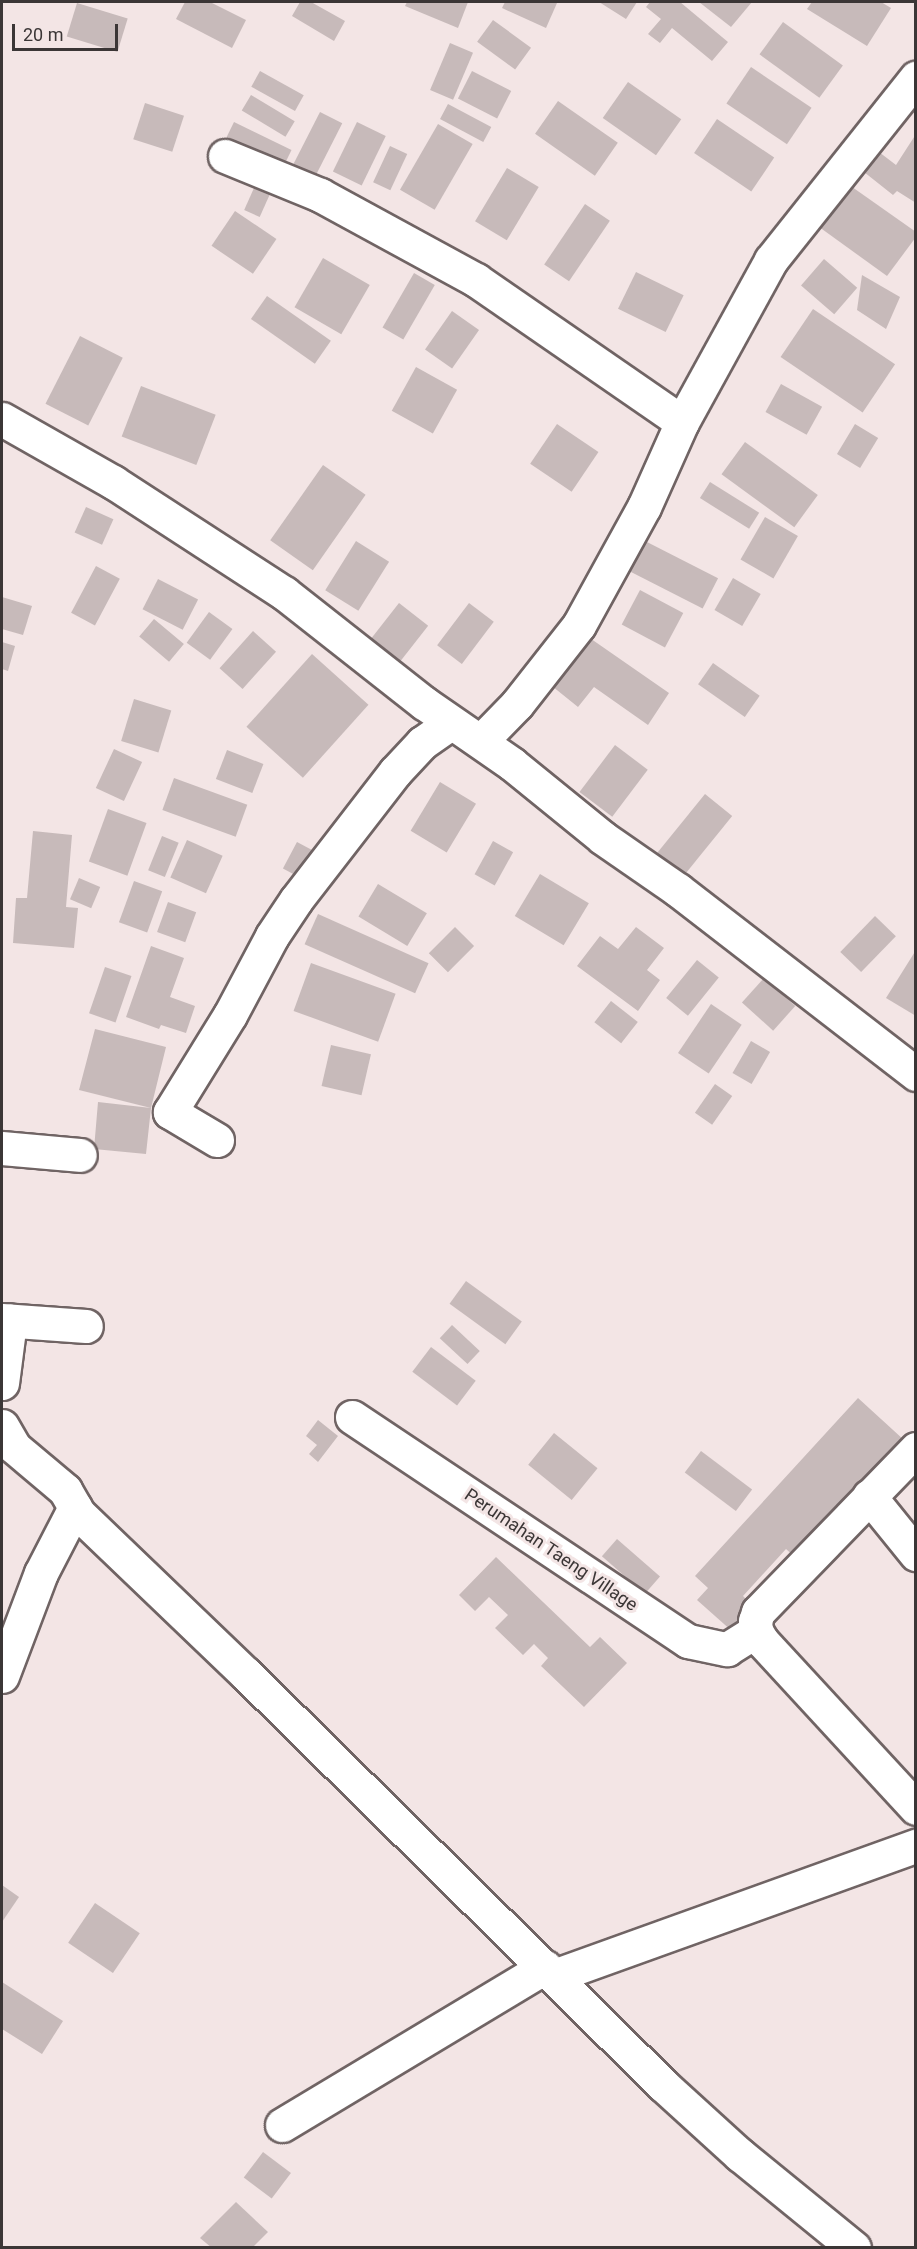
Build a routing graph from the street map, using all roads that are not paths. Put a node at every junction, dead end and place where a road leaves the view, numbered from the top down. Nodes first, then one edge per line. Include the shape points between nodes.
1 (915, 78) edge
2 (225, 156) dead end
3 (2, 419) edge
4 (682, 422) junction
5 (451, 723) junction
6 (482, 741) junction
7 (915, 1074) edge
8 (217, 1140) dead end
9 (2, 1149) edge
10 (80, 1155) dead end
11 (6, 1320) edge
12 (86, 1326) dead end
13 (2, 1383) edge
14 (352, 1417) dead end
15 (2, 1426) edge
16 (915, 1449) edge
17 (869, 1496) junction
18 (75, 1507) junction
19 (915, 1554) edge
20 (756, 1631) junction
21 (2, 1676) edge
22 (915, 1808) edge
23 (915, 1846) edge
24 (549, 1972) junction
25 (282, 2125) dead end
26 (854, 2247) edge

1 - 4 street via 771,260
2 - 4 street via 320,195 476,280
3 - 5 street via 221,550 284,593
4 - 6 street via 644,507 579,625 518,704
5 - 6 street
5 - 8 street via 422,743 395,772 296,900 170,1112
6 - 7 street via 603,838 678,890
9 - 10 street
11 - 12 street
11 - 13 street
14 - 20 street, Perumahan Taeng Village via 688,1641 727,1649
15 - 18 street via 14,1447 65,1490
16 - 17 street
17 - 19 street
17 - 20 street via 758,1612
18 - 21 street via 41,1574
18 - 24 street
20 - 22 street
23 - 24 street
24 - 25 street
24 - 26 street via 663,2085

